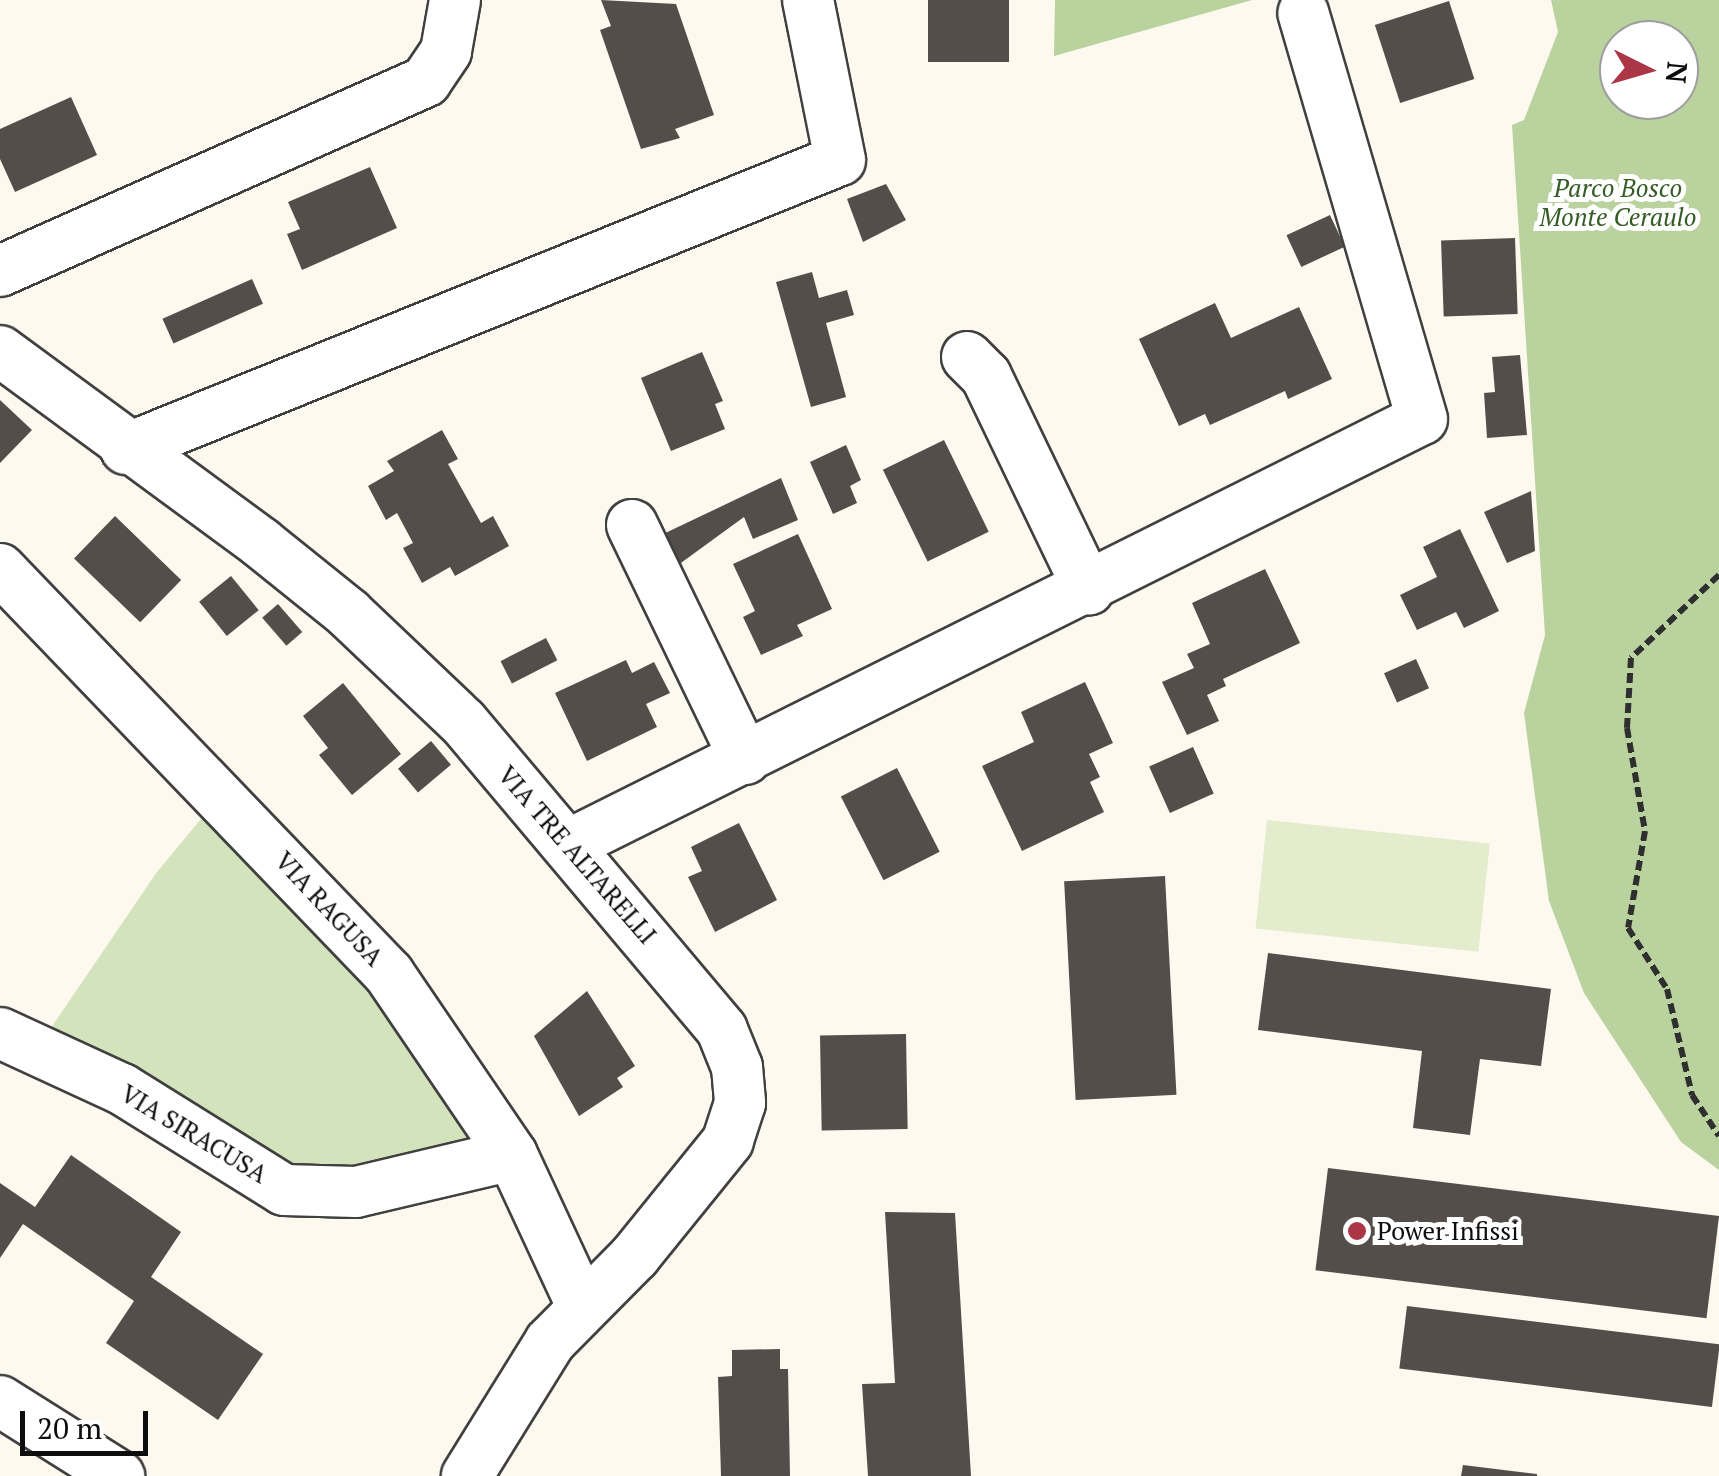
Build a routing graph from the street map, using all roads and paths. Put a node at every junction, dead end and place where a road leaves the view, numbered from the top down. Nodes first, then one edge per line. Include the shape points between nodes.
1 (455, 0) edge
2 (808, 0) edge
3 (1304, 12) dead end
4 (0, 271) edge
5 (0, 351) edge
6 (967, 356) dead end
7 (126, 448) junction
8 (632, 525) dead end
9 (0, 569) edge
10 (1719, 576) edge
11 (1089, 590) junction
12 (744, 759) junction
13 (568, 845) junction
14 (0, 1033) edge
15 (1719, 1136) edge
16 (512, 1154) junction
17 (582, 1306) junction
18 (0, 1401) edge
19 (119, 1476) edge
20 (467, 1476) edge

1 - 4 street via 446,51 426,81
2 - 7 street via 840,160
3 - 11 street via 1422,419
5 - 7 street, VIA TRE ALTARELLI
6 - 11 street via 986,376
7 - 13 street, VIA TRE ALTARELLI via 348,612 463,722
8 - 12 street
9 - 16 street, VIA RAGUSA via 389,974
10 - 15 path via 1631,658 1627,728 1644,831 1628,928 1666,988 1692,1095
11 - 12 street
12 - 13 street
13 - 17 street, VIA TRE ALTARELLI via 722,1030 737,1067 740,1103 728,1141 634,1256
14 - 16 street, VIA SIRACUSA via 122,1089 284,1190 356,1192
16 - 17 street, VIA RAGUSA
17 - 20 street, VIA TRE ALTARELLI via 499,1416
18 - 19 street

